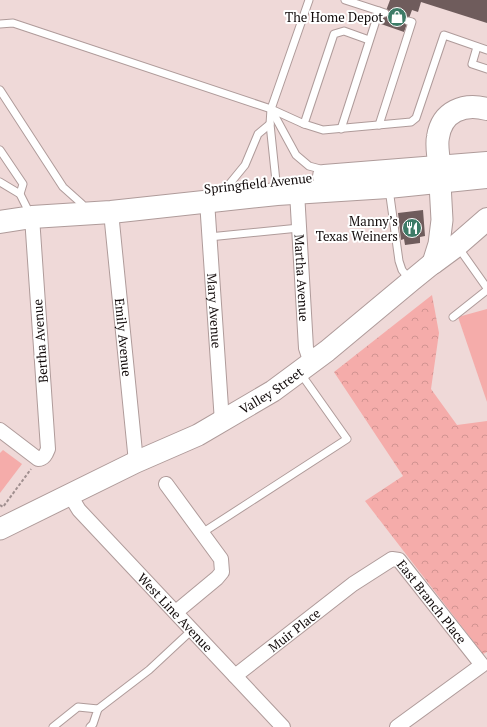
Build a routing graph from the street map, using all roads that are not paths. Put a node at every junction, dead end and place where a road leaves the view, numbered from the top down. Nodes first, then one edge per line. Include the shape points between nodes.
1 (309, 0) edge
2 (345, 0) edge
3 (408, 21) dead end
4 (0, 24) edge
5 (369, 40) junction
6 (478, 47) junction
7 (487, 50) edge
8 (487, 69) edge
9 (0, 90) edge
10 (271, 109) junction
11 (487, 109) edge
12 (270, 124) junction
13 (304, 124) junction
14 (380, 125) junction
15 (341, 129) junction
16 (0, 150) edge
17 (487, 163) edge
18 (341, 174) junction
19 (440, 174) junction
20 (487, 177) edge
21 (0, 182) edge
22 (227, 187) junction
23 (388, 187) junction
24 (283, 189) junction
25 (20, 194) junction
26 (207, 200) junction
27 (82, 204) junction
28 (111, 212) junction
29 (32, 218) junction
30 (487, 219) edge
31 (0, 222) edge
32 (299, 228) junction
33 (209, 236) junction
34 (456, 246) junction
35 (433, 263) junction
36 (411, 281) junction
37 (487, 289) edge
38 (453, 317) dead end
39 (305, 367) junction
40 (222, 422) junction
41 (0, 430) edge
42 (136, 462) junction
43 (166, 484) dead end
44 (70, 495) junction
45 (0, 529) edge
46 (202, 533) junction
47 (353, 584) joint
48 (176, 612) junction
49 (192, 630) junction
50 (235, 676) junction
51 (98, 709) junction
52 (53, 727) edge
53 (90, 727) edge
54 (283, 727) edge
55 (398, 727) edge

1 - 10 lane
2 - 5 lane via 382,12
3 - 14 lane via 412,22
4 - 10 lane via 13,23
5 - 13 lane via 344,30 334,34
5 - 15 lane
6 - 7 lane
6 - 8 lane via 472,64
6 - 14 lane via 444,35 416,118 411,122
9 - 27 lane via 63,187
10 - 12 lane
10 - 13 lane
10 - 18 lane via 296,155 309,166
11 - 19 main road via 475,106 462,108 444,121 438,138
12 - 22 lane via 258,134 245,165
12 - 24 lane
13 - 15 lane via 323,130
14 - 15 lane
16 - 25 lane via 24,184
17 - 19 main road, Springfield Avenue
18 - 19 main road, Springfield Avenue
18 - 24 main road, Springfield Avenue
19 - 20 main road, Springfield Avenue
19 - 23 main road, Springfield Avenue
19 - 35 main road via 442,231
21 - 25 lane
22 - 24 main road, Springfield Avenue
22 - 27 main road, Springfield Avenue
23 - 24 main road, Springfield Avenue
23 - 36 lane via 399,261 402,270
24 - 26 main road, Springfield Avenue
24 - 32 street, Martha Avenue
25 - 29 lane
26 - 28 main road, Springfield Avenue
26 - 33 street, Mary Avenue
27 - 29 main road, Springfield Avenue
28 - 29 main road, Springfield Avenue
28 - 42 street, Emily Avenue
29 - 31 main road, Springfield Avenue
29 - 41 street, Bertha Avenue via 48,448 44,456 35,463
30 - 34 main road
32 - 33 lane
32 - 39 street, Martha Avenue
33 - 40 street, Mary Avenue
34 - 35 main road
34 - 37 lane
35 - 36 main road, Valley Street
36 - 39 main road, Valley Street
37 - 38 lane
39 - 40 main road, Valley Street via 273,391
39 - 46 lane via 347,439
40 - 42 main road, Valley Street
42 - 44 main road, Valley Street
43 - 46 street
44 - 45 main road, Valley Street
44 - 48 street, West Line Avenue via 79,510
46 - 48 street via 221,559 222,572
47 - 50 street, Muir Place
47 - 55 street, East Branch Place via 392,559 399,560 482,665
48 - 49 street, West Line Avenue
49 - 50 street, West Line Avenue
49 - 51 lane via 149,670
50 - 54 street, West Line Avenue
51 - 52 lane via 78,707
51 - 53 lane

